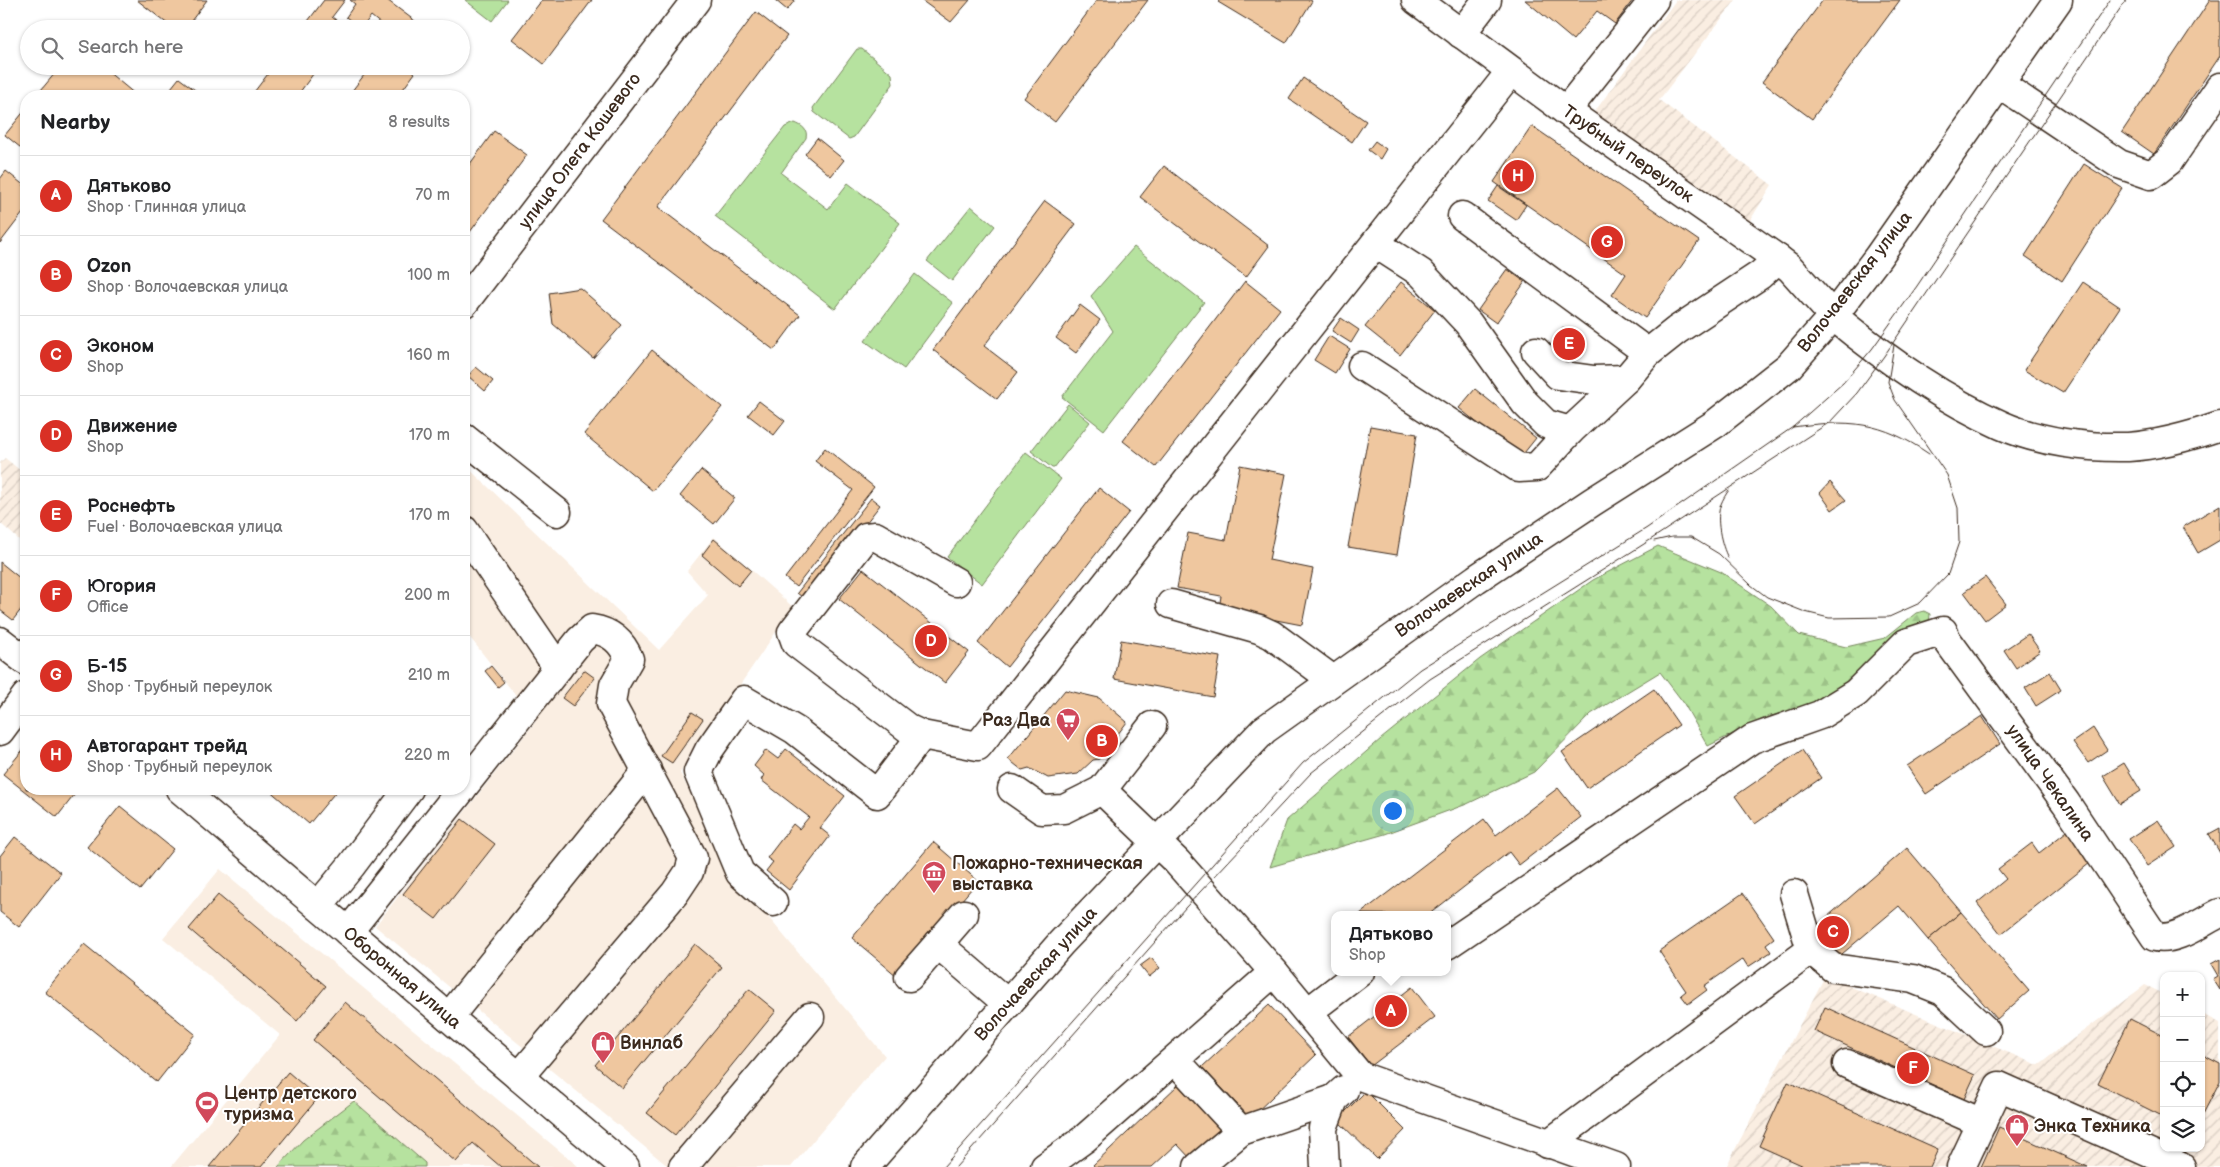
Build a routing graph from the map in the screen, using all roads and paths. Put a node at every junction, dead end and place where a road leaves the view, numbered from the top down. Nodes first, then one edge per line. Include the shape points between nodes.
1 (696, 0) edge
2 (1416, 0) edge
3 (1487, 0) edge
4 (1654, 0) edge
5 (2058, 0) edge
6 (1460, 34) junction
7 (1511, 72) junction
8 (2000, 85) junction
9 (2220, 87) edge
10 (1566, 111) junction
11 (1462, 216) dead end
12 (1376, 244) junction
13 (1778, 259) junction
14 (470, 295) edge
15 (1833, 316) junction
16 (1536, 351) dead end
17 (1648, 353) junction
18 (1362, 366) dead end
19 (1626, 379) junction
20 (2220, 426) edge
21 (1570, 431) junction
22 (470, 443) edge
23 (557, 512) dead end
24 (470, 539) edge
25 (956, 582) dead end
26 (1171, 604) dead end
27 (0, 641) edge
28 (20, 656) edge
29 (558, 668) junction
30 (1333, 680) junction
31 (20, 704) edge
32 (1152, 726) dead end
33 (0, 731) edge
34 (922, 736) junction
35 (647, 770) junction
36 (470, 779) edge
37 (1012, 789) dead end
38 (1102, 790) junction
39 (187, 795) edge
40 (404, 795) edge
41 (457, 795) edge
42 (1157, 842) junction
43 (1794, 894) dead end
44 (772, 902) dead end
45 (318, 906) junction
46 (2220, 912) edge
47 (964, 914) dead end
48 (348, 932) junction
49 (1451, 942) edge
50 (938, 944) junction
51 (1812, 950) junction
52 (1274, 972) junction
53 (1355, 976) edge
54 (909, 977) dead end
55 (1008, 1004) junction
56 (1308, 1012) junction
57 (810, 1017) dead end
58 (449, 1018) junction
59 (1986, 1031) dead end
60 (1175, 1060) junction
61 (1847, 1064) dead end
62 (1360, 1076) junction
63 (519, 1077) junction
64 (1334, 1099) junction
65 (1982, 1123) junction
66 (1241, 1131) junction
67 (1548, 1144) junction
68 (625, 1167) edge
69 (684, 1167) edge
70 (865, 1167) edge
71 (1045, 1167) edge
72 (1198, 1167) edge
73 (1325, 1167) edge
74 (1616, 1167) edge
75 (1961, 1167) edge
76 (2181, 1167) edge

1 - 14 street, улица Олега Кошевого
2 - 6 street, Трубный переулок
3 - 6 street
4 - 10 street
5 - 8 street, Волочаевская улица
6 - 7 street, Трубный переулок
7 - 10 street, Трубный переулок
7 - 12 street
8 - 9 street via 2119,164 2151,175 2169,162
8 - 15 street, Волочаевская улица
10 - 13 street, Трубный переулок
11 - 17 street
12 - 21 street via 1421,273 1468,323 1525,403 1546,424
12 - 34 street via 978,746
13 - 15 street, Трубный переулок
13 - 17 street
15 - 20 street, Трубный переулок via 1872,349 1939,391 2002,426 2033,436 2095,446 2128,447 2180,438
15 - 30 street, Волочаевская улица via 1789,366 1715,424 1492,568
16 - 19 street via 1558,374 1594,380
17 - 19 street
18 - 21 street via 1519,468 1537,467
19 - 21 street
22 - 23 street
24 - 29 street
25 - 34 street via 875,536 866,537 792,632 796,643
26 - 30 street via 1272,635
27 - 28 street
29 - 35 street via 592,629 607,631 624,647 630,659 614,685 612,704
29 - 36 street
30 - 42 street, Волочаевская улица via 1264,730
31 - 33 street
32 - 38 street
34 - 44 street via 877,794 795,730 744,700 709,750 698,772 740,873
35 - 58 street
35 - 63 street via 693,858 689,872 675,893
37 - 38 street via 1042,810 1064,808
38 - 42 street
39 - 45 street, Оборонная улица
40 - 45 street
41 - 48 street
42 - 52 street
42 - 55 street, Волочаевская улица
43 - 51 street
45 - 48 street, Оборонная улица
46 - 49 street, улица Чекалина via 2174,936 2155,937 2066,803 1947,640 1943,630 1906,642 1856,693 1820,715 1752,739
47 - 50 street
48 - 58 street, Оборонная улица
50 - 54 street
50 - 55 street
51 - 59 street via 1833,968 1913,979 1943,991
51 - 67 street
52 - 56 street
52 - 60 street
53 - 56 street
55 - 70 street, Волочаевская улица
56 - 62 street
57 - 69 street
58 - 63 street, Оборонная улица
60 - 66 street
60 - 71 street via 1084,1139
61 - 65 street
62 - 64 street
62 - 67 street
63 - 68 street, Оборонная улица
64 - 66 street
64 - 73 street via 1323,1128
65 - 75 street
65 - 76 street via 1999,1086
66 - 72 street
67 - 74 street

